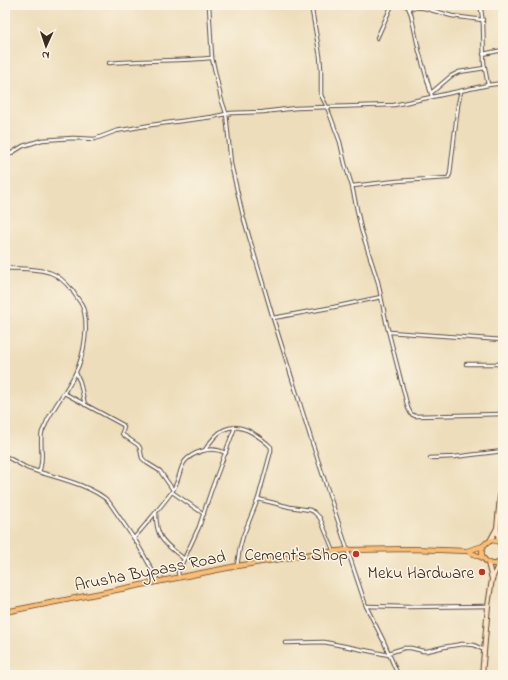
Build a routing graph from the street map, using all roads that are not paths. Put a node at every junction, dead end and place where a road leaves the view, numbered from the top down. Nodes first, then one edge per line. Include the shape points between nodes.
1 (209, 5) edge
2 (311, 5) edge
3 (392, 5) edge
4 (404, 5) edge
5 (408, 7) junction
6 (481, 9) dead end
7 (483, 20) junction
8 (377, 38) dead end
9 (503, 50) edge
10 (483, 54) junction
11 (212, 58) junction
12 (109, 63) dead end
13 (485, 68) junction
14 (503, 83) edge
15 (488, 85) junction
16 (461, 91) junction
17 (431, 93) junction
18 (432, 97) junction
19 (327, 107) junction
20 (226, 113) junction
21 (5, 157) edge
22 (352, 186) junction
23 (5, 268) edge
24 (381, 297) junction
25 (273, 318) junction
26 (389, 332) junction
27 (503, 340) edge
28 (466, 364) dead end
29 (503, 364) edge
30 (76, 373) junction
31 (64, 393) junction
32 (85, 405) junction
33 (503, 414) edge
34 (235, 427) junction
35 (205, 450) junction
36 (503, 451) edge
37 (226, 453) junction
38 (5, 456) edge
39 (430, 458) dead end
40 (503, 466) edge
41 (39, 472) junction
42 (172, 491) junction
43 (258, 499) junction
44 (156, 512) junction
45 (204, 514) junction
46 (497, 528) junction
47 (134, 538) junction
48 (490, 541) junction
49 (501, 543) edge
50 (484, 546) junction
51 (347, 550) junction
52 (467, 551) junction
53 (334, 552) junction
54 (483, 558) junction
55 (184, 559) junction
56 (501, 561) edge
57 (488, 563) junction
58 (237, 566) junction
59 (179, 578) junction
60 (492, 579) junction
61 (159, 582) junction
62 (366, 606) junction
63 (488, 606) junction
64 (5, 612) edge
65 (285, 643) dead end
66 (485, 650) junction
67 (389, 654) junction
68 (398, 675) edge
69 (482, 675) edge

1 - 11 street
2 - 19 street via 320,56 321,95
3 - 8 street
4 - 5 street
5 - 7 street
5 - 17 street
6 - 7 street
7 - 10 street
9 - 10 street
10 - 13 street
11 - 12 street
11 - 20 street
13 - 15 street
13 - 17 street via 459,72
14 - 15 street
15 - 16 street
16 - 18 street
16 - 22 street via 448,178
17 - 18 street
18 - 19 street via 389,105
19 - 20 street
19 - 22 street
20 - 21 street via 116,131 95,138 42,140 22,146
20 - 25 street via 232,174
22 - 24 street via 361,229
23 - 30 street via 50,273 68,285 78,299 84,314 86,337
24 - 25 street
24 - 26 street
25 - 51 street
26 - 27 street
26 - 33 street via 411,414
28 - 29 street
30 - 31 street
30 - 32 street
31 - 32 street
31 - 41 street via 42,432
32 - 42 street via 123,425 123,435 138,445 142,458 160,471
34 - 35 street via 224,429 217,434
34 - 37 street
34 - 43 street via 240,427 264,440 271,447
35 - 37 street via 216,449
35 - 42 street via 189,456
36 - 39 street
37 - 45 street
38 - 41 street
40 - 46 street
41 - 47 street via 104,497
42 - 44 street
42 - 45 street
43 - 53 street via 314,512 320,518
43 - 58 street via 243,536
44 - 47 street
44 - 55 street via 160,537
45 - 55 street
46 - 48 street
46 - 49 street
47 - 61 street
48 - 49 main road via 496,540
48 - 50 main road, Arusha Bypass Road
50 - 52 main road, Arusha Bypass Road
50 - 54 main road
51 - 52 main road, Arusha Bypass Road
51 - 53 main road, Arusha Bypass Road
51 - 62 street
52 - 54 main road, Arusha Bypass Road
53 - 58 main road, Arusha Bypass Road
54 - 57 main road, Arusha Bypass Road
55 - 59 street via 178,572
56 - 57 main road
56 - 60 street
57 - 60 street
58 - 59 main road, Arusha Bypass Road
59 - 61 main road, Arusha Bypass Road
60 - 63 street
61 - 64 main road, Arusha Bypass Road
62 - 63 street
62 - 67 street
63 - 66 street
65 - 67 street via 324,642
66 - 67 street via 474,645 462,644 427,651 404,648
66 - 69 street
67 - 68 street

